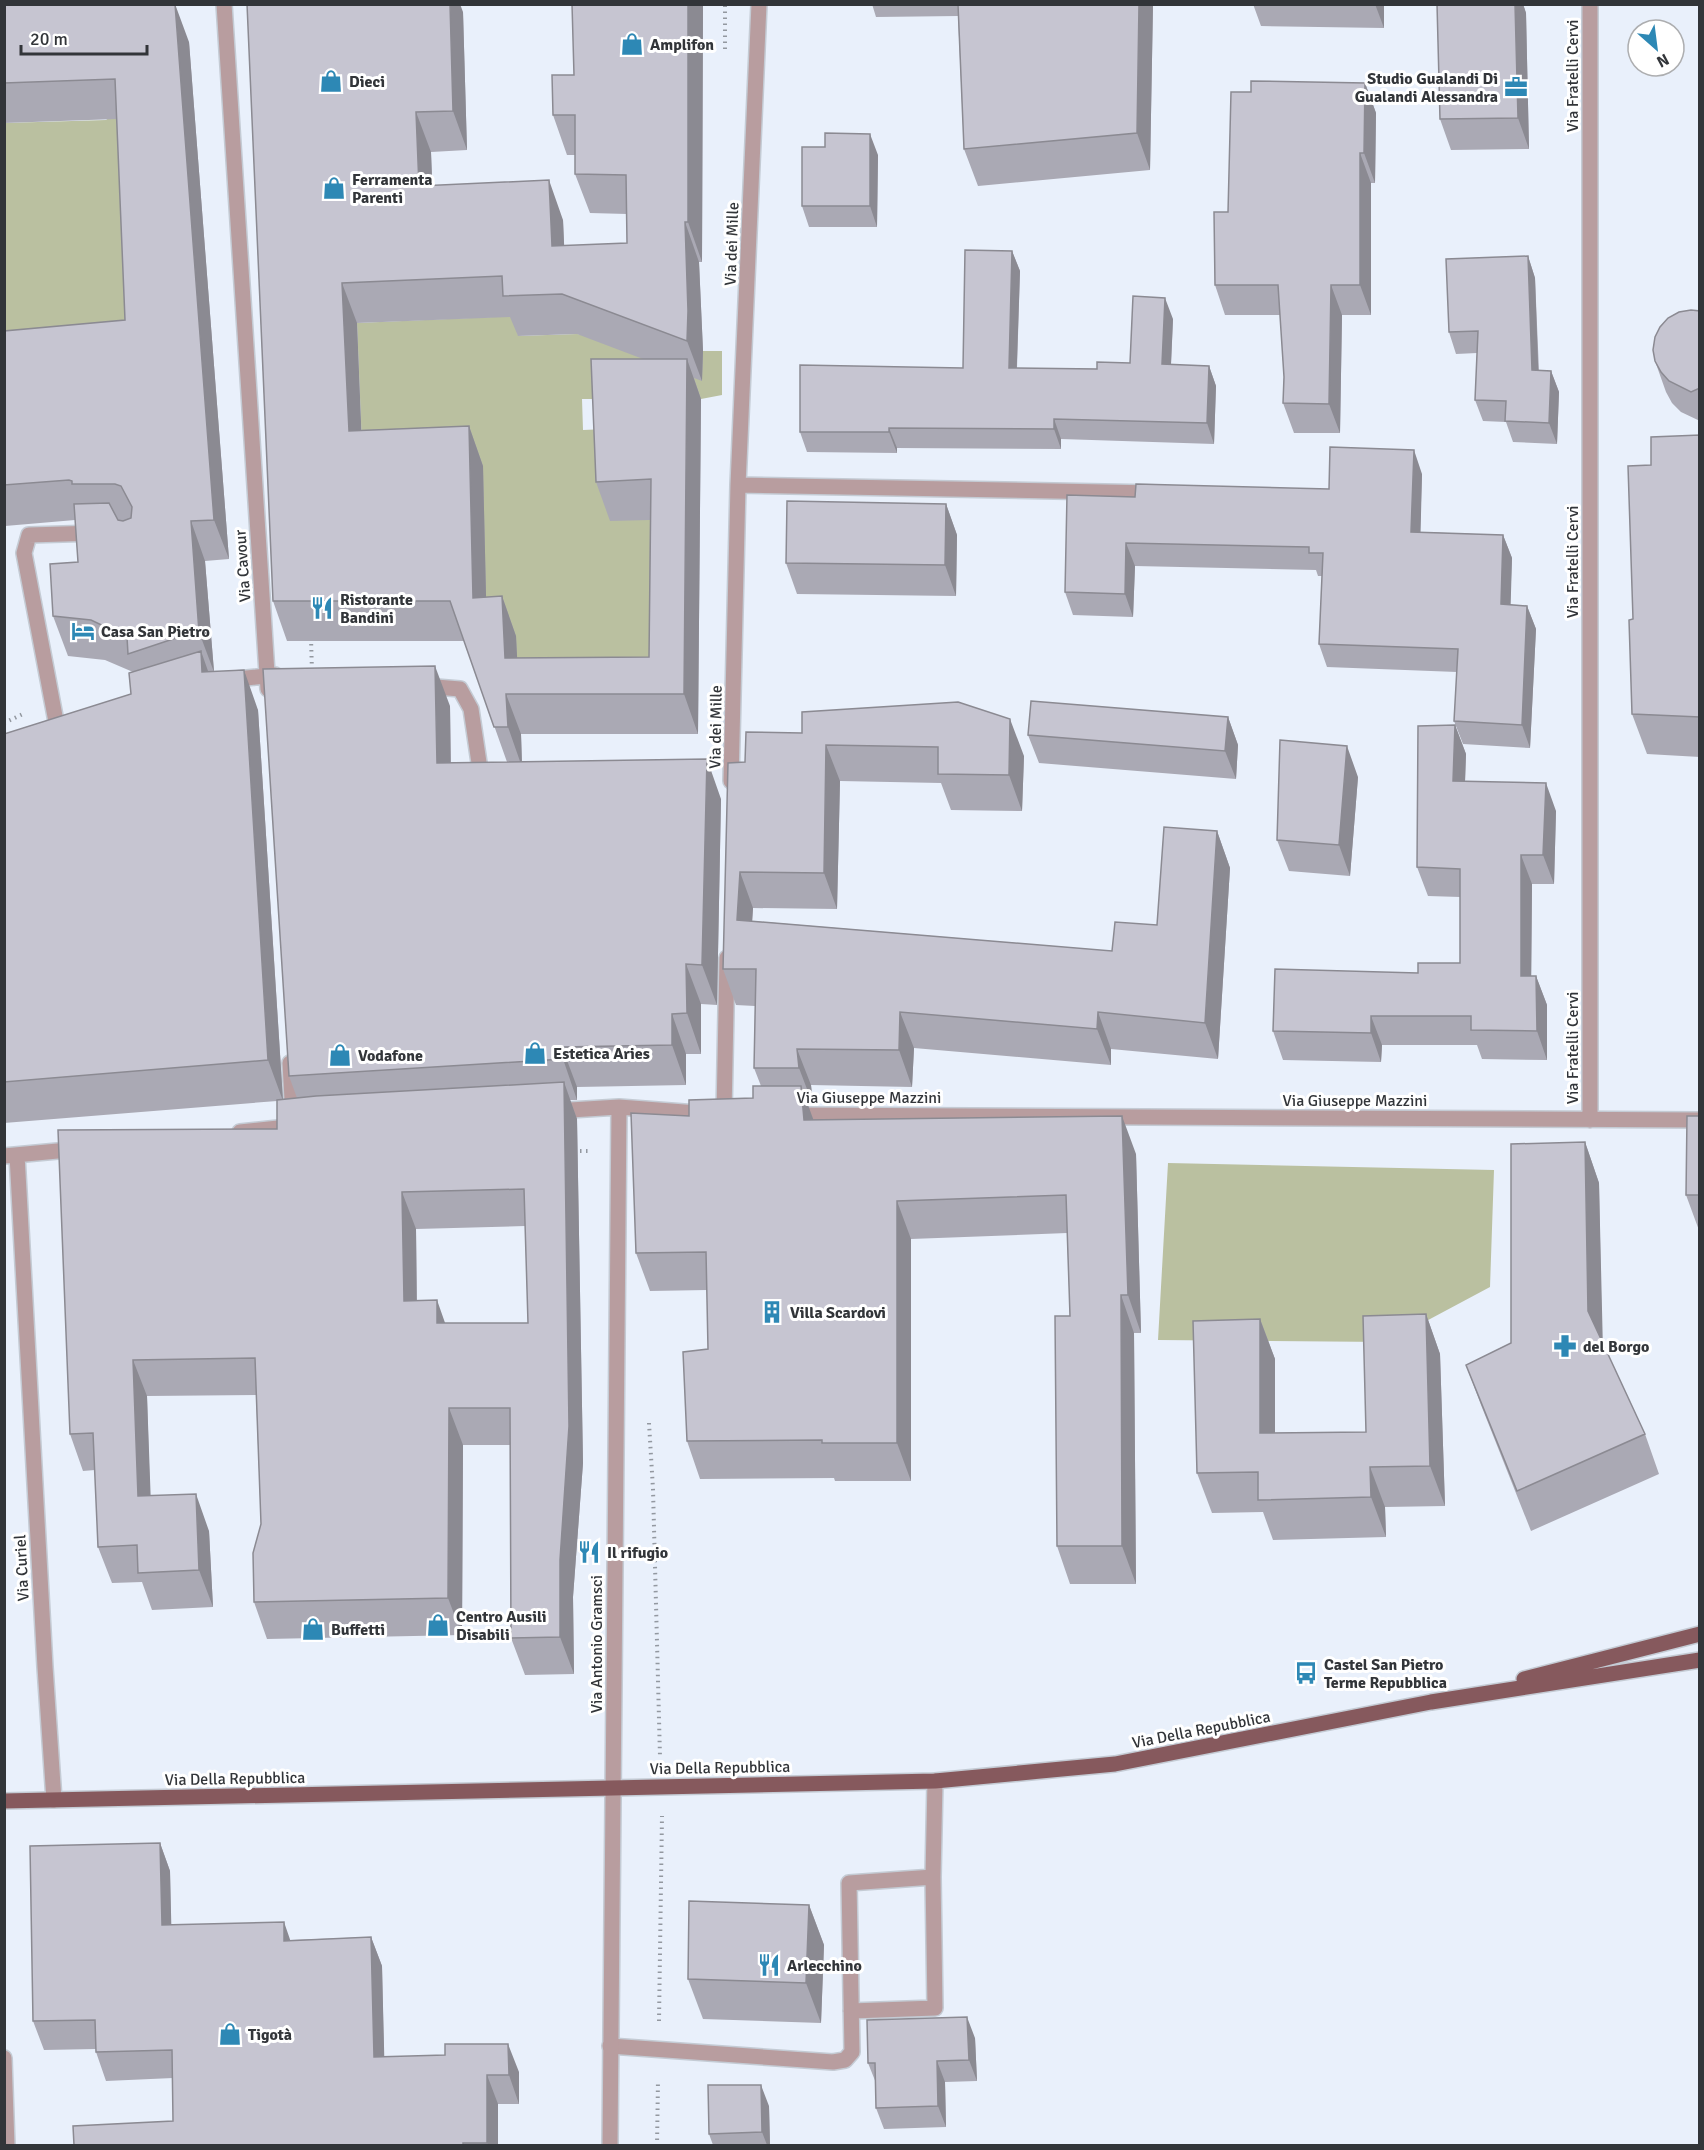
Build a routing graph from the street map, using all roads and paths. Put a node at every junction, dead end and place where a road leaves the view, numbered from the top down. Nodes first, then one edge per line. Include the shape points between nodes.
1 (224, 4) edge
2 (725, 4) edge
3 (759, 4) edge
4 (1590, 4) edge
5 (724, 52) dead end
6 (738, 485) junction
7 (1168, 493) edge
8 (108, 533) edge
9 (311, 630) edge
10 (267, 674) junction
11 (312, 678) joint
12 (215, 682) edge
13 (414, 686) edge
14 (269, 709) edge
15 (26, 713) dead end
16 (4, 723) edge
17 (58, 732) edge
18 (505, 776) edge
19 (731, 801) edge
20 (727, 942) edge
21 (289, 1050) edge
22 (619, 1107) junction
23 (538, 1112) edge
24 (771, 1115) edge
25 (1590, 1119) junction
26 (1700, 1120) edge
27 (317, 1124) edge
28 (294, 1126) junction
29 (224, 1133) edge
30 (98, 1147) edge
31 (618, 1150) junction
32 (572, 1151) dead end
33 (11, 1156) edge
34 (648, 1419) dead end
35 (1700, 1634) edge
36 (1700, 1660) edge
37 (1431, 1702) junction
38 (935, 1781) junction
39 (661, 1786) junction
40 (613, 1788) junction
41 (54, 1800) junction
42 (4, 1801) edge
43 (933, 1877) junction
44 (851, 2011) junction
45 (610, 2046) junction
46 (659, 2050) junction
47 (4, 2058) edge
48 (7, 2145) edge
49 (610, 2145) edge
50 (657, 2145) edge

1 - 10 street, Via Cavour
2 - 5 path
3 - 6 street, Via dei Mille
4 - 25 street, Via Fratelli Cervi
6 - 7 street
6 - 19 street, Via dei Mille via 726,778
8 - 17 street via 28,535 24,553
9 - 11 path
10 - 11 street
10 - 12 street
10 - 14 street, Via Cavour
13 - 18 street via 460,689 471,709 482,776
15 - 16 path
20 - 22 street via 729,1114
21 - 28 street
22 - 23 street
22 - 31 street, Via Antonio Gramsci
24 - 25 street, Via Giuseppe Mazzini
25 - 26 street, Via Giuseppe Mazzini
27 - 28 street
28 - 29 street
30 - 33 street
31 - 32 path
31 - 40 street, Via Antonio Gramsci
33 - 41 street, Via Curiel
34 - 39 path
35 - 37 main road, Via Della Repubblica
36 - 37 main road, Via Della Repubblica
37 - 38 main road, Via Della Repubblica via 1115,1764
38 - 39 main road, Via Della Repubblica
38 - 43 street
39 - 40 main road, Via Della Repubblica
39 - 46 path
40 - 41 main road, Via Della Repubblica
40 - 45 street, Via Antonio Gramsci
41 - 42 main road, Via Della Repubblica
43 - 44 street via 849,1883
43 - 44 street via 934,2007
44 - 46 street via 852,2052 845,2060
45 - 46 street
45 - 49 street, Via Antonio Gramsci
46 - 50 path
47 - 48 street

